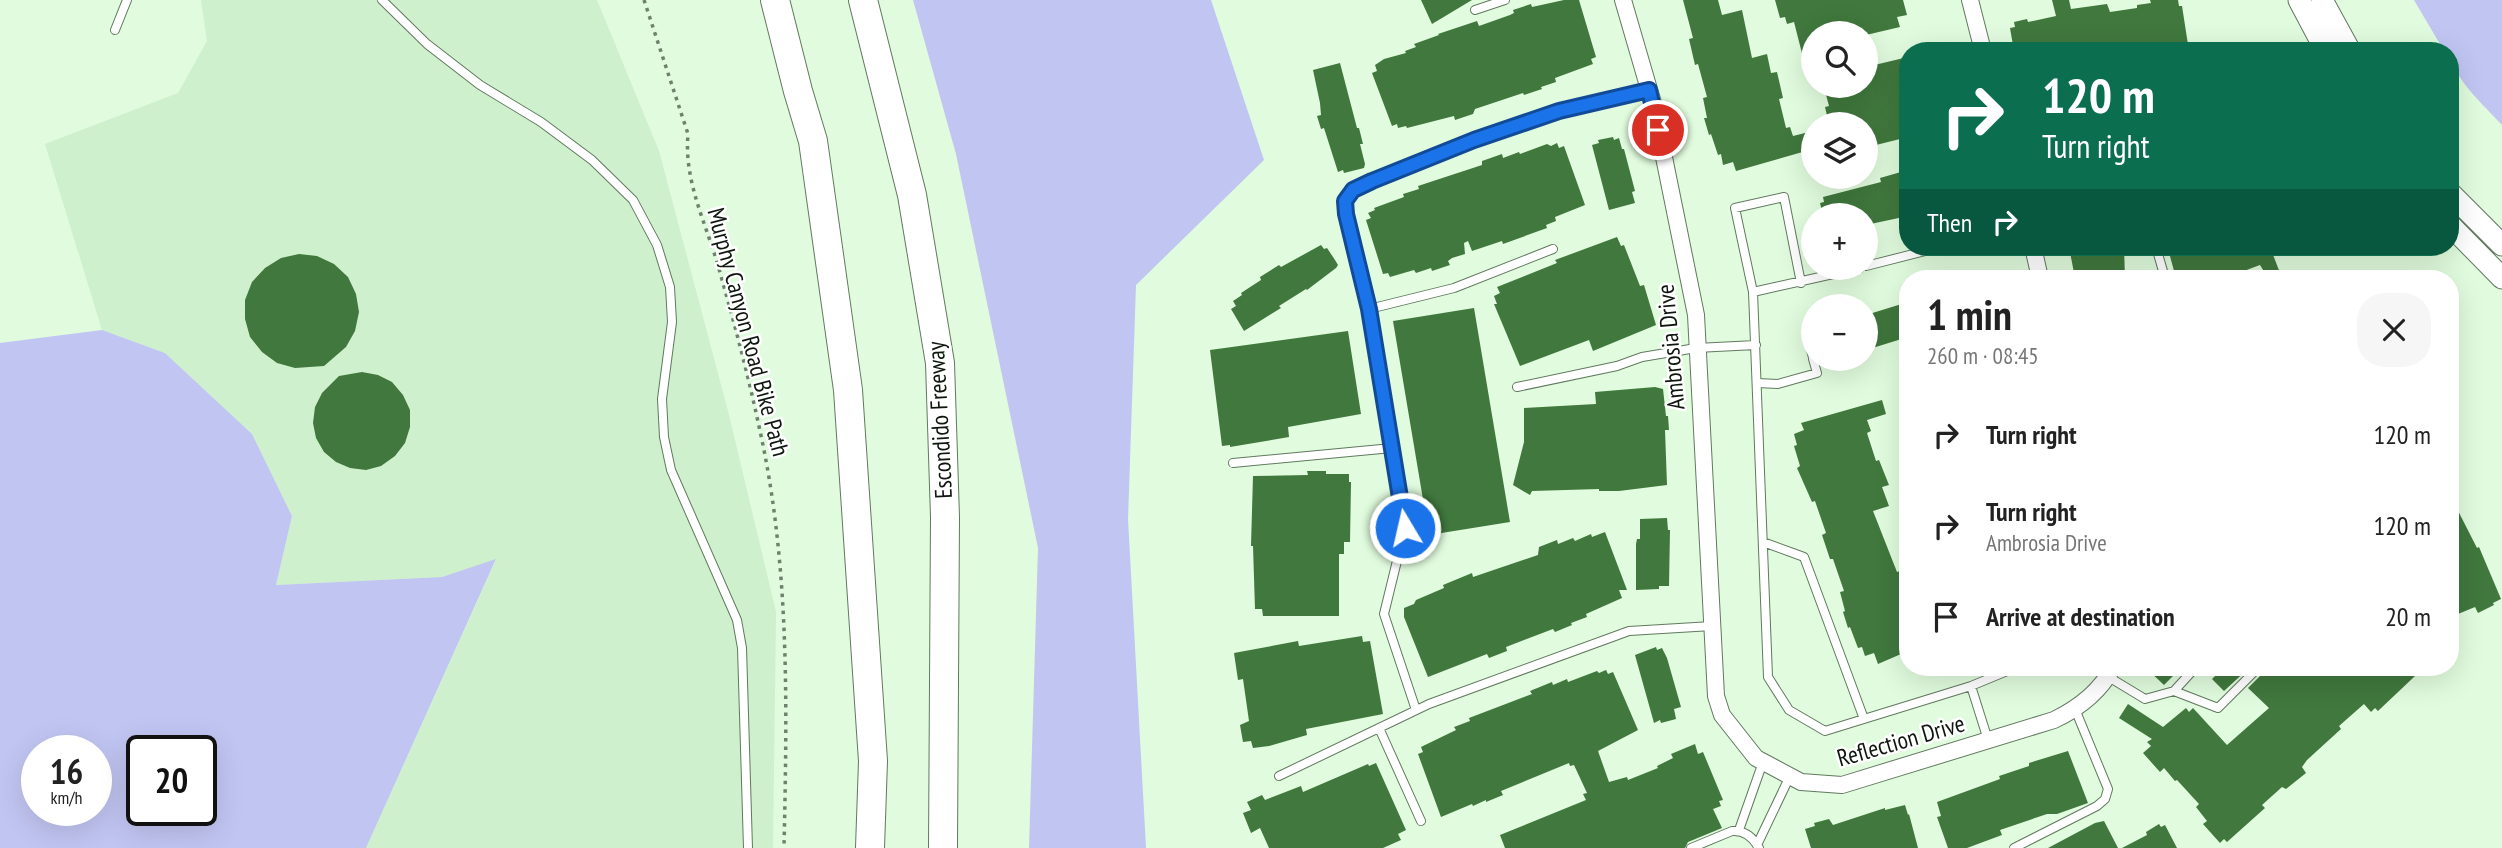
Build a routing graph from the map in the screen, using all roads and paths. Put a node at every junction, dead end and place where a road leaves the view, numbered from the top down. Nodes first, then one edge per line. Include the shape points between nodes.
1 (127, 0) edge
2 (382, 0) edge
3 (643, 0) edge
4 (775, 0) edge
5 (863, 0) edge
6 (1505, 0) edge
7 (1623, 0) edge
8 (2299, 0) edge
9 (2322, 0) edge
10 (1972, 1) edge
11 (1475, 10) dead end
12 (115, 30) dead end
13 (1981, 42) edge
14 (2321, 42) edge
15 (2345, 42) edge
16 (1649, 90) junction
17 (2459, 202) edge
18 (2459, 234) edge
19 (2502, 245) edge
20 (1553, 249) dead end
21 (1905, 256) edge
22 (1878, 263) edge
23 (2502, 278) edge
24 (1813, 280) edge
25 (1801, 283) junction
26 (1753, 292) junction
27 (1369, 309) junction
28 (1756, 345) junction
29 (1696, 348) junction
30 (1816, 371) edge
31 (1757, 383) junction
32 (1517, 387) dead end
33 (1392, 448) junction
34 (1233, 463) dead end
35 (1763, 542) junction
36 (1713, 625) junction
37 (1995, 676) edge
38 (2107, 676) edge
39 (2116, 676) edge
40 (2188, 676) edge
41 (2250, 676) edge
42 (1971, 686) junction
43 (2174, 691) junction
44 (1716, 696) joint
45 (2075, 709) junction
46 (1416, 710) junction
47 (1864, 719) junction
48 (1379, 728) junction
49 (1988, 740) junction
50 (1763, 762) junction
51 (1279, 776) dead end
52 (1790, 776) junction
53 (1421, 821) dead end
54 (1739, 830) junction
55 (944, 846) edge
56 (1758, 846) edge
57 (748, 848) edge
58 (784, 848) edge
59 (870, 848) edge
60 (1691, 848) edge
61 (2014, 848) edge

1 - 12 lane
2 - 57 lane via 427,44 480,85 592,160 633,200 657,245 670,287 672,322 662,399 664,437 671,470 737,620 742,648
3 - 58 path, Murphy Canyon Road Bike Path via 688,134 686,152 695,200 740,346 771,489 783,602
4 - 59 highway via 813,141 848,390 873,761
5 - 55 highway, Escondido Freeway via 912,195 940,362 945,516
6 - 11 lane
7 - 16 street, Ambrosia Drive
8 - 14 street
9 - 15 street
10 - 13 street
16 - 27 lane via 1474,140 1353,190 1345,201 1346,214
16 - 29 street, Ambrosia Drive via 1696,315
17 - 19 street
18 - 23 street
20 - 27 lane via 1454,288
21 - 22 lane
24 - 25 lane
25 - 26 lane
25 - 26 lane via 1784,197 1735,208
26 - 28 lane
27 - 33 lane
28 - 29 lane
28 - 31 lane
29 - 32 lane
29 - 36 street, Ambrosia Drive
30 - 31 lane via 1778,384
31 - 35 lane
33 - 34 lane
33 - 46 lane via 1405,528 1384,614
35 - 47 lane via 1804,557
35 - 47 lane via 1768,677 1789,710 1825,731
36 - 44 street, Ambrosia Drive
36 - 46 lane via 1629,631
37 - 42 lane
38 - 45 street, Reflection Drive
39 - 43 lane via 2146,699
40 - 43 lane
41 - 43 lane via 2218,708
42 - 47 lane
42 - 49 lane
44 - 50 street, Reflection Drive via 1722,715
45 - 49 street, Reflection Drive
45 - 61 lane via 2108,789 2105,799
46 - 48 lane
48 - 51 lane
48 - 53 lane
49 - 52 street, Reflection Drive via 1842,785 1801,782
50 - 52 street, Reflection Drive
50 - 54 lane
52 - 56 lane
54 - 56 lane
54 - 60 lane

